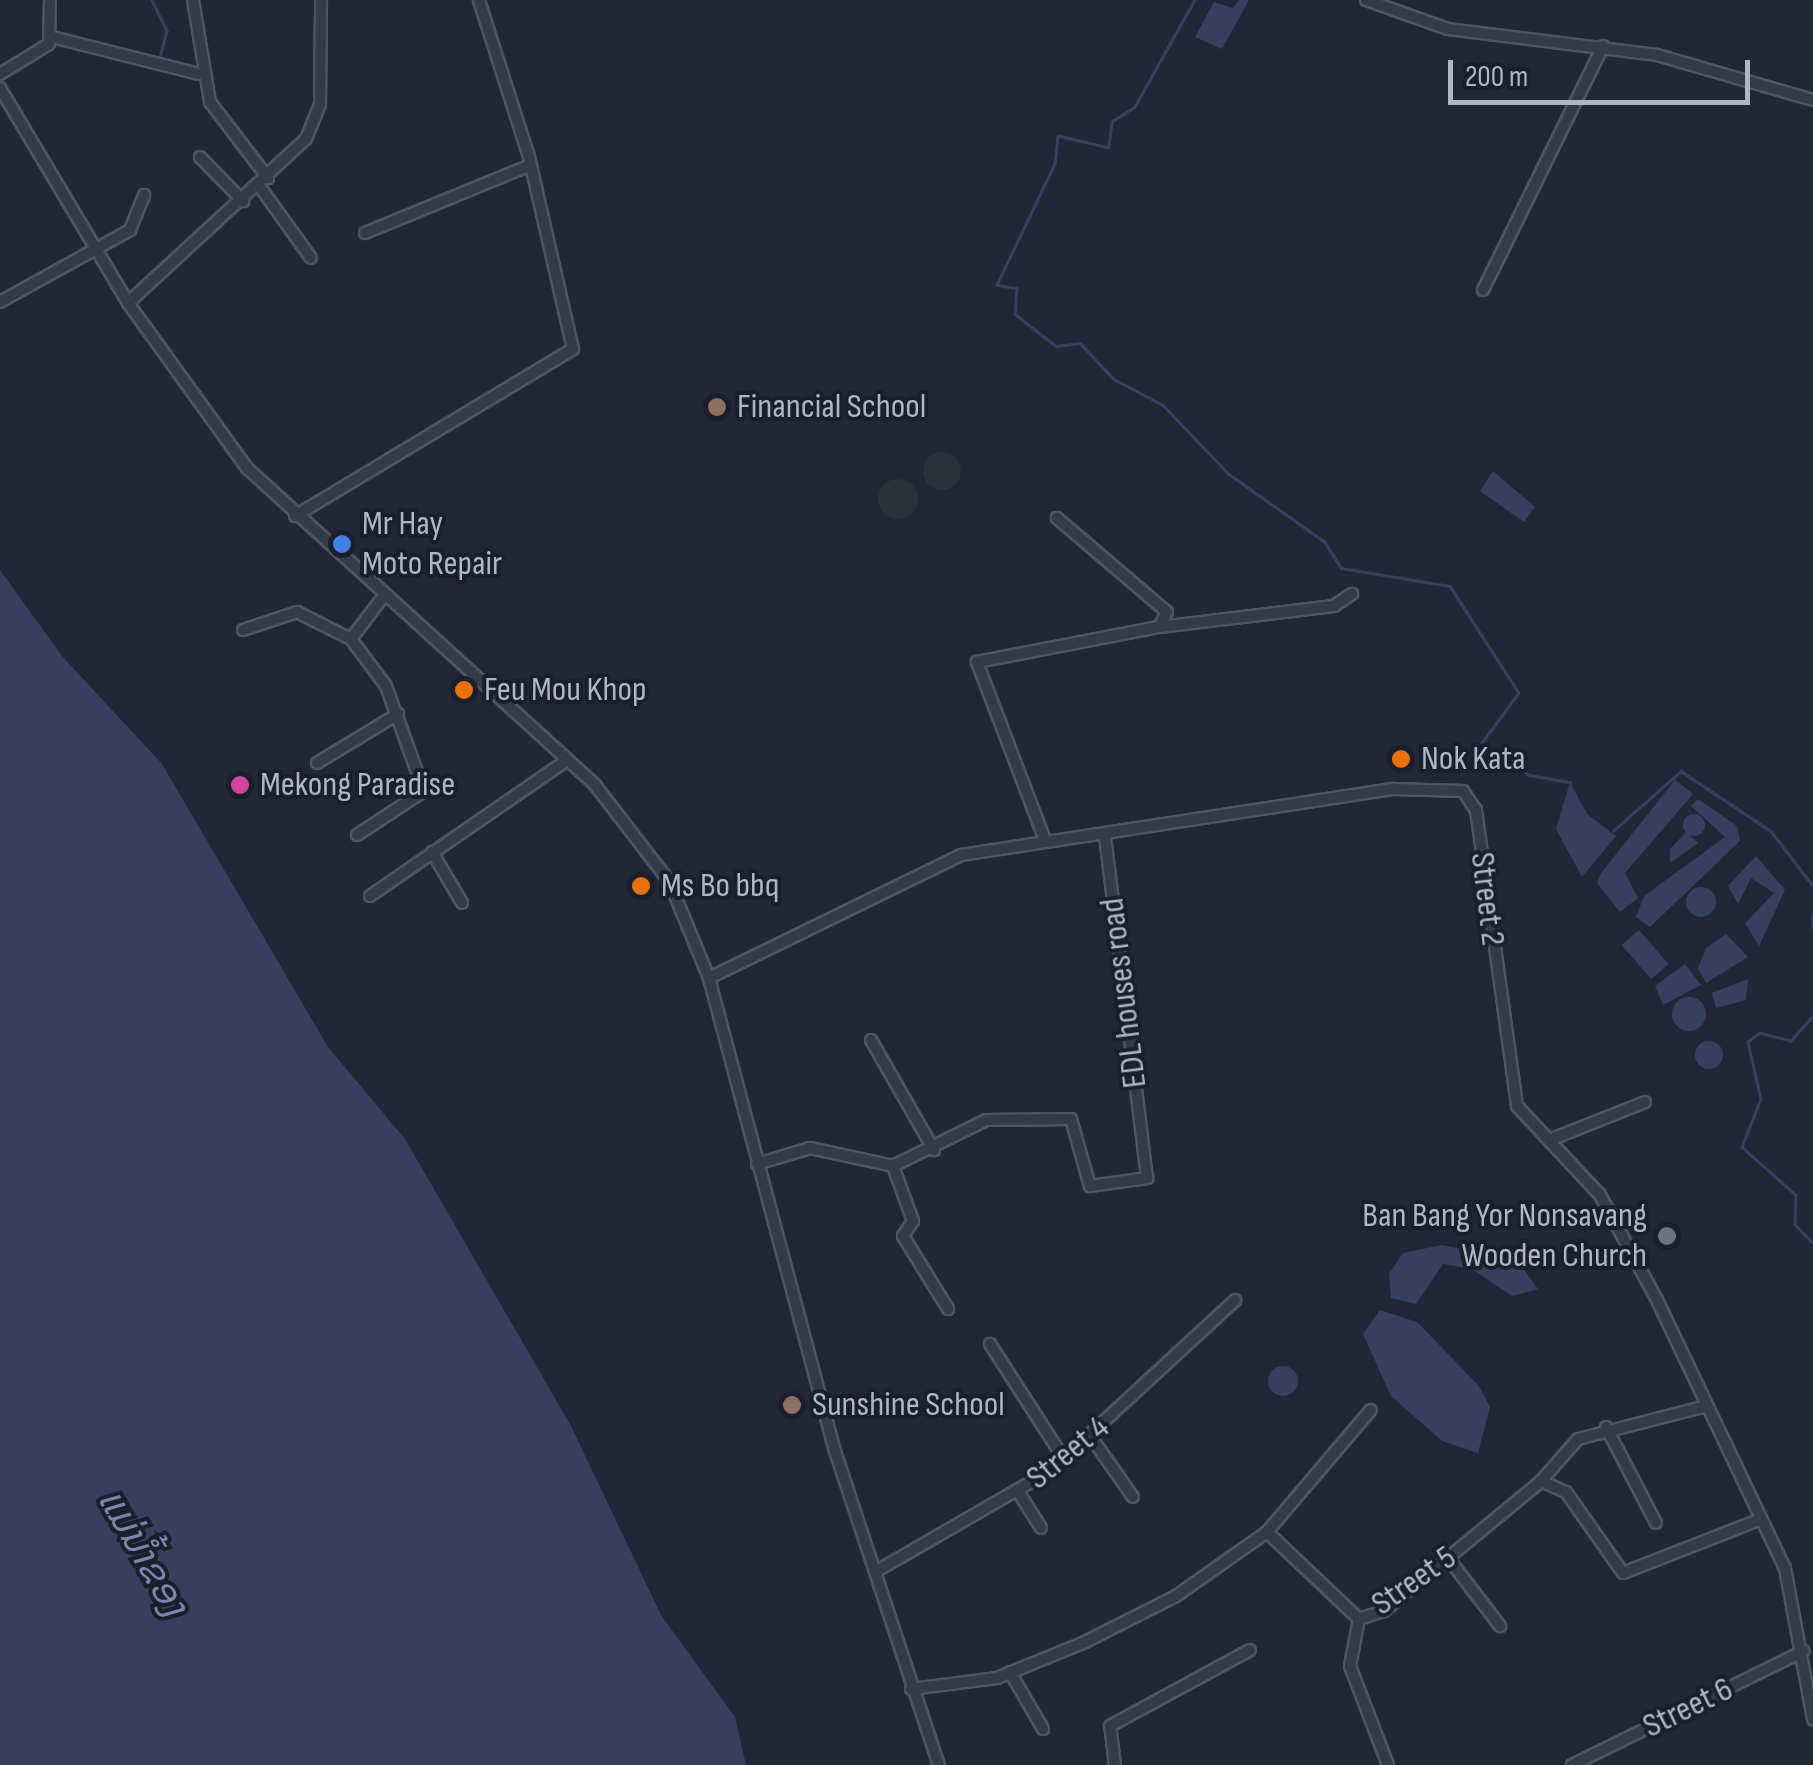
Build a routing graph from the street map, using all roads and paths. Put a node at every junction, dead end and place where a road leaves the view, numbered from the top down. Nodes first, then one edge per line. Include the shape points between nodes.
1 (50, 0) edge
2 (192, 0) edge
3 (321, 0) edge
4 (479, 0) edge
5 (1366, 0) edge
6 (52, 37) junction
7 (1602, 46) junction
8 (0, 74) edge
9 (199, 74) junction
10 (0, 88) edge
11 (1813, 100) edge
12 (200, 157) dead end
13 (531, 165) junction
14 (264, 182) junction
15 (144, 195) dead end
16 (242, 201) junction
17 (365, 233) dead end
18 (97, 251) junction
19 (311, 258) dead end
20 (1484, 290) dead end
21 (0, 302) edge
22 (128, 303) junction
23 (294, 516) junction
24 (1057, 518) dead end
25 (1352, 594) dead end
26 (383, 597) junction
27 (1158, 627) junction
28 (243, 630) dead end
29 (351, 639) junction
30 (398, 714) junction
31 (566, 762) junction
32 (317, 763) dead end
33 (1106, 834) junction
34 (357, 835) dead end
35 (1044, 840) junction
36 (432, 852) junction
37 (370, 896) dead end
38 (462, 903) dead end
39 (709, 978) junction
40 (870, 1040) dead end
41 (1645, 1102) dead end
42 (1552, 1140) junction
43 (934, 1150) junction
44 (757, 1164) junction
45 (893, 1166) junction
46 (1235, 1300) dead end
47 (948, 1309) dead end
48 (990, 1344) dead end
49 (1703, 1406) junction
50 (1371, 1410) dead end
51 (1606, 1427) junction
52 (1091, 1437) junction
53 (1064, 1459) junction
54 (1541, 1481) junction
55 (1019, 1493) junction
56 (1133, 1497) dead end
57 (1759, 1520) junction
58 (1656, 1522) dead end
59 (1040, 1528) dead end
60 (1267, 1532) junction
61 (1448, 1558) junction
62 (875, 1572) junction
63 (1359, 1619) junction
64 (1500, 1626) dead end
65 (1250, 1650) dead end
66 (1804, 1650) junction
67 (1010, 1672) junction
68 (912, 1689) junction
69 (1813, 1719) edge
70 (1043, 1730) dead end
71 (938, 1765) edge
72 (1115, 1765) edge
73 (1388, 1765) edge
74 (1572, 1765) edge

1 - 6 street
2 - 9 street
3 - 14 street via 320,104 306,139
4 - 13 street
5 - 7 street via 1448,29
6 - 8 street
6 - 9 street
7 - 11 street
7 - 20 street
9 - 14 street
10 - 18 street
12 - 16 street
13 - 17 street
13 - 23 street via 572,349
14 - 16 street
14 - 19 street
15 - 18 street via 130,230
16 - 22 street
18 - 21 street
18 - 22 street
22 - 23 street via 247,468
23 - 26 street
24 - 27 street via 1160,599 1166,612
25 - 27 street via 1334,606
26 - 29 street
26 - 31 street
27 - 35 street via 977,662
28 - 29 street via 297,612
29 - 30 street
30 - 32 street
30 - 34 street via 424,790
31 - 36 street
31 - 39 street via 635,830 669,881
33 - 35 street, Street 2
33 - 42 street, Street 2 via 1394,789 1463,791 1476,810 1516,1106
33 - 43 street, EDL houses road via 1147,1178 1090,1186 1071,1119 986,1120
35 - 39 street, Street 2 via 936,864
36 - 37 street
36 - 38 street
39 - 44 street
40 - 43 street
41 - 42 street
42 - 49 street, Street 2 via 1619,1226
43 - 45 street
44 - 45 street via 810,1148
44 - 62 street
45 - 47 street via 913,1221 903,1236
46 - 52 street, Street 4
48 - 53 street
49 - 51 street, Street 5
49 - 57 street, Street 2
50 - 60 street
51 - 54 street, Street 5 via 1578,1439
51 - 58 street
52 - 53 street, Street 4
52 - 56 street
53 - 55 street, Street 4
54 - 57 street via 1566,1492 1624,1574
54 - 61 street, Street 5
55 - 59 street
55 - 62 street, Street 4
57 - 66 street, Street 2 via 1784,1568
60 - 63 street, Street 5
60 - 67 street via 1176,1596
61 - 63 street, Street 5 via 1384,1611
61 - 64 street
62 - 68 street
63 - 73 street via 1350,1666
65 - 72 street via 1110,1726
66 - 69 street, Street 2
66 - 74 street, Street 6
67 - 68 street
67 - 70 street
68 - 71 street

